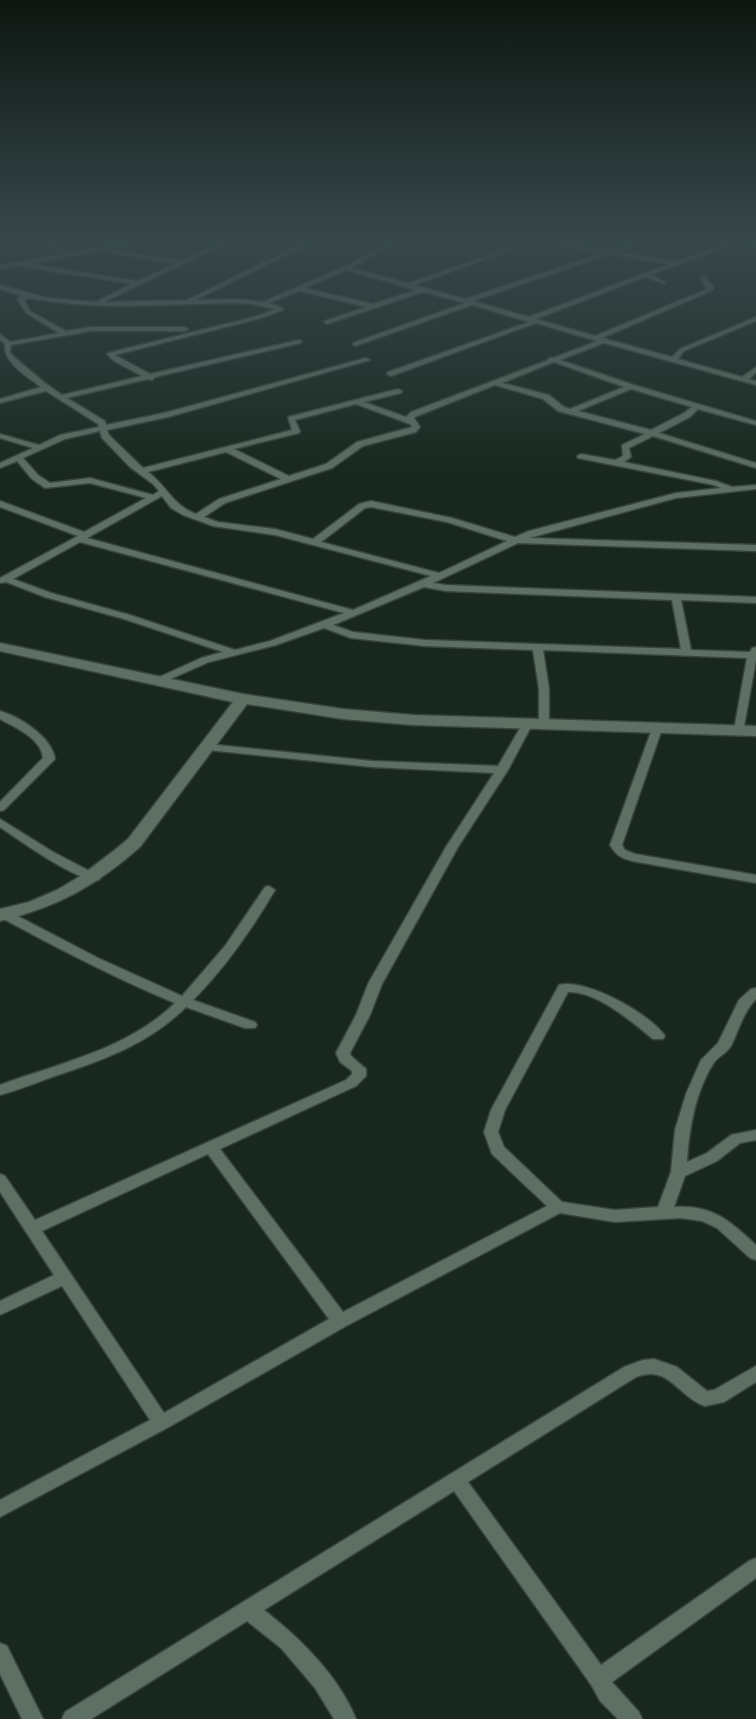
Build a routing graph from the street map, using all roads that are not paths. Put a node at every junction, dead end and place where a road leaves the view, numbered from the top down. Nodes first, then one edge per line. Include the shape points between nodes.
1 (40, 319) edge
2 (250, 319) edge
3 (335, 319) edge
4 (424, 319) edge
5 (640, 319) edge
6 (756, 319) edge
7 (533, 320) joint
8 (327, 322) dead end
9 (209, 328) junction
10 (64, 333) junction
11 (0, 336) edge
12 (596, 338) junction
13 (605, 340) junction
14 (299, 342) dead end
15 (8, 344) junction
16 (356, 344) dead end
17 (551, 359) junction
18 (675, 359) junction
19 (366, 360) dead end
20 (756, 369) edge
21 (391, 374) dead end
22 (152, 378) junction
23 (743, 380) junction
24 (495, 383) junction
25 (756, 383) edge
26 (631, 387) junction
27 (47, 388) junction
28 (398, 391) dead end
29 (62, 397) junction
30 (0, 402) edge
31 (357, 402) junction
32 (697, 406) junction
33 (571, 411) junction
34 (413, 422) junction
35 (756, 423) edge
36 (105, 428) junction
37 (651, 433) junction
38 (0, 436) edge
39 (38, 447) junction
40 (227, 449) junction
41 (581, 456) dead end
42 (19, 458) junction
43 (616, 463) junction
44 (0, 466) edge
45 (756, 466) edge
46 (142, 471) junction
47 (288, 479) junction
48 (756, 487) edge
49 (731, 490) junction
50 (164, 492) junction
51 (154, 498) junction
52 (0, 504) edge
53 (197, 517) junction
54 (83, 537) junction
55 (513, 540) junction
56 (314, 543) junction
57 (756, 548) edge
58 (440, 576) junction
59 (4, 577) edge
60 (423, 584) junction
61 (676, 598) junction
62 (756, 600) edge
63 (354, 613) junction
64 (324, 625) junction
65 (0, 647) edge
66 (538, 648) junction
67 (232, 652) junction
68 (686, 652) junction
69 (754, 658) edge
70 (159, 681) junction
71 (243, 699) junction
72 (0, 714) edge
73 (528, 723) junction
74 (544, 723) junction
75 (658, 726) junction
76 (739, 730) junction
77 (756, 731) edge
78 (208, 747) junction
79 (502, 770) junction
80 (0, 808) edge
81 (0, 822) edge
82 (95, 878) junction
83 (756, 878) edge
84 (269, 890) dead end
85 (2, 915) edge
86 (756, 992) edge
87 (183, 1002) junction
88 (250, 1025) dead end
89 (658, 1036) dead end
90 (0, 1090) edge
91 (756, 1135) edge
92 (211, 1147) junction
93 (679, 1172) junction
94 (0, 1180) edge
95 (558, 1207) junction
96 (664, 1213) junction
97 (33, 1228) junction
98 (756, 1254) edge
99 (64, 1278) junction
100 (0, 1308) edge
101 (340, 1321) junction
102 (756, 1373) edge
103 (161, 1423) junction
104 (457, 1481) junction
105 (0, 1509) edge
106 (756, 1566) edge
107 (248, 1610) junction
108 (0, 1653) edge
109 (599, 1679) junction
110 (33, 1719) edge
111 (72, 1719) edge
112 (346, 1719) edge
113 (633, 1719) edge

1 - 10 street
2 - 9 street
3 - 8 street
4 - 16 street
5 - 12 street
6 - 18 street via 682,350
7 - 12 street
7 - 21 street
9 - 10 street via 91,329
9 - 22 street via 110,354
10 - 15 street
11 - 15 street
12 - 13 street
13 - 17 street
13 - 18 street
14 - 22 street
15 - 27 street via 6,352 10,357
17 - 24 street
17 - 26 street
18 - 23 street
19 - 36 street
20 - 23 street
22 - 29 street
23 - 25 street
24 - 33 street via 546,397
24 - 34 street via 414,414 410,417
26 - 32 street
26 - 33 street
27 - 29 street
27 - 30 street
28 - 31 street
29 - 36 street
31 - 34 street
31 - 40 street via 291,419 296,431
32 - 35 street
32 - 37 street
33 - 37 street
34 - 47 street via 413,430 360,444 329,466
36 - 39 street
36 - 46 street via 105,436
37 - 43 street via 625,447 627,457
37 - 45 street
38 - 39 street
39 - 42 street
40 - 46 street
40 - 47 street
41 - 43 street
42 - 44 street
42 - 51 street via 48,486 90,480
43 - 49 street via 716,483
46 - 50 street
47 - 53 street via 222,501
48 - 49 street
49 - 55 street via 650,501
50 - 51 street
50 - 53 street via 174,506
51 - 54 street
52 - 54 street
53 - 56 street
54 - 59 street
54 - 63 street
55 - 56 street via 449,520 371,504 362,506
55 - 57 street
55 - 58 street
56 - 58 street
58 - 60 street
59 - 67 street via 48,595 127,616
60 - 61 street
60 - 63 street
61 - 62 street
61 - 68 street
63 - 64 street
64 - 66 street via 392,640
64 - 67 street
65 - 70 street
66 - 68 street
66 - 74 street
67 - 70 street
68 - 69 street
69 - 76 street
70 - 71 street
71 - 73 street via 378,718
71 - 78 street
72 - 80 street via 45,744 50,752 49,759
73 - 74 street
73 - 79 street
74 - 75 street
75 - 76 street
75 - 83 street via 616,845 620,852
76 - 77 street
78 - 79 street via 349,762
78 - 82 street via 134,843
79 - 92 street via 452,847 349,1038 343,1053 359,1069 359,1076
81 - 82 street via 49,855
82 - 85 street via 34,907
84 - 87 street via 248,926
85 - 87 street
86 - 93 street via 744,1003 724,1046 708,1060 693,1094 682,1130
87 - 88 street
87 - 90 street via 165,1021 141,1036
89 - 95 street via 608,1001 570,987 560,992 498,1110 491,1132 496,1150
91 - 93 street via 736,1139 712,1157
92 - 97 street
92 - 101 street
93 - 96 street
94 - 97 street
95 - 96 street via 615,1216
95 - 101 street
96 - 98 street via 705,1215 723,1224
97 - 99 street
99 - 100 street
99 - 103 street
101 - 103 street
102 - 104 street via 718,1397 705,1399 673,1373 646,1364
103 - 105 street
104 - 107 street
104 - 109 street
106 - 109 street
107 - 111 street
107 - 112 street via 288,1641 322,1681
108 - 110 street
109 - 113 street via 607,1694

